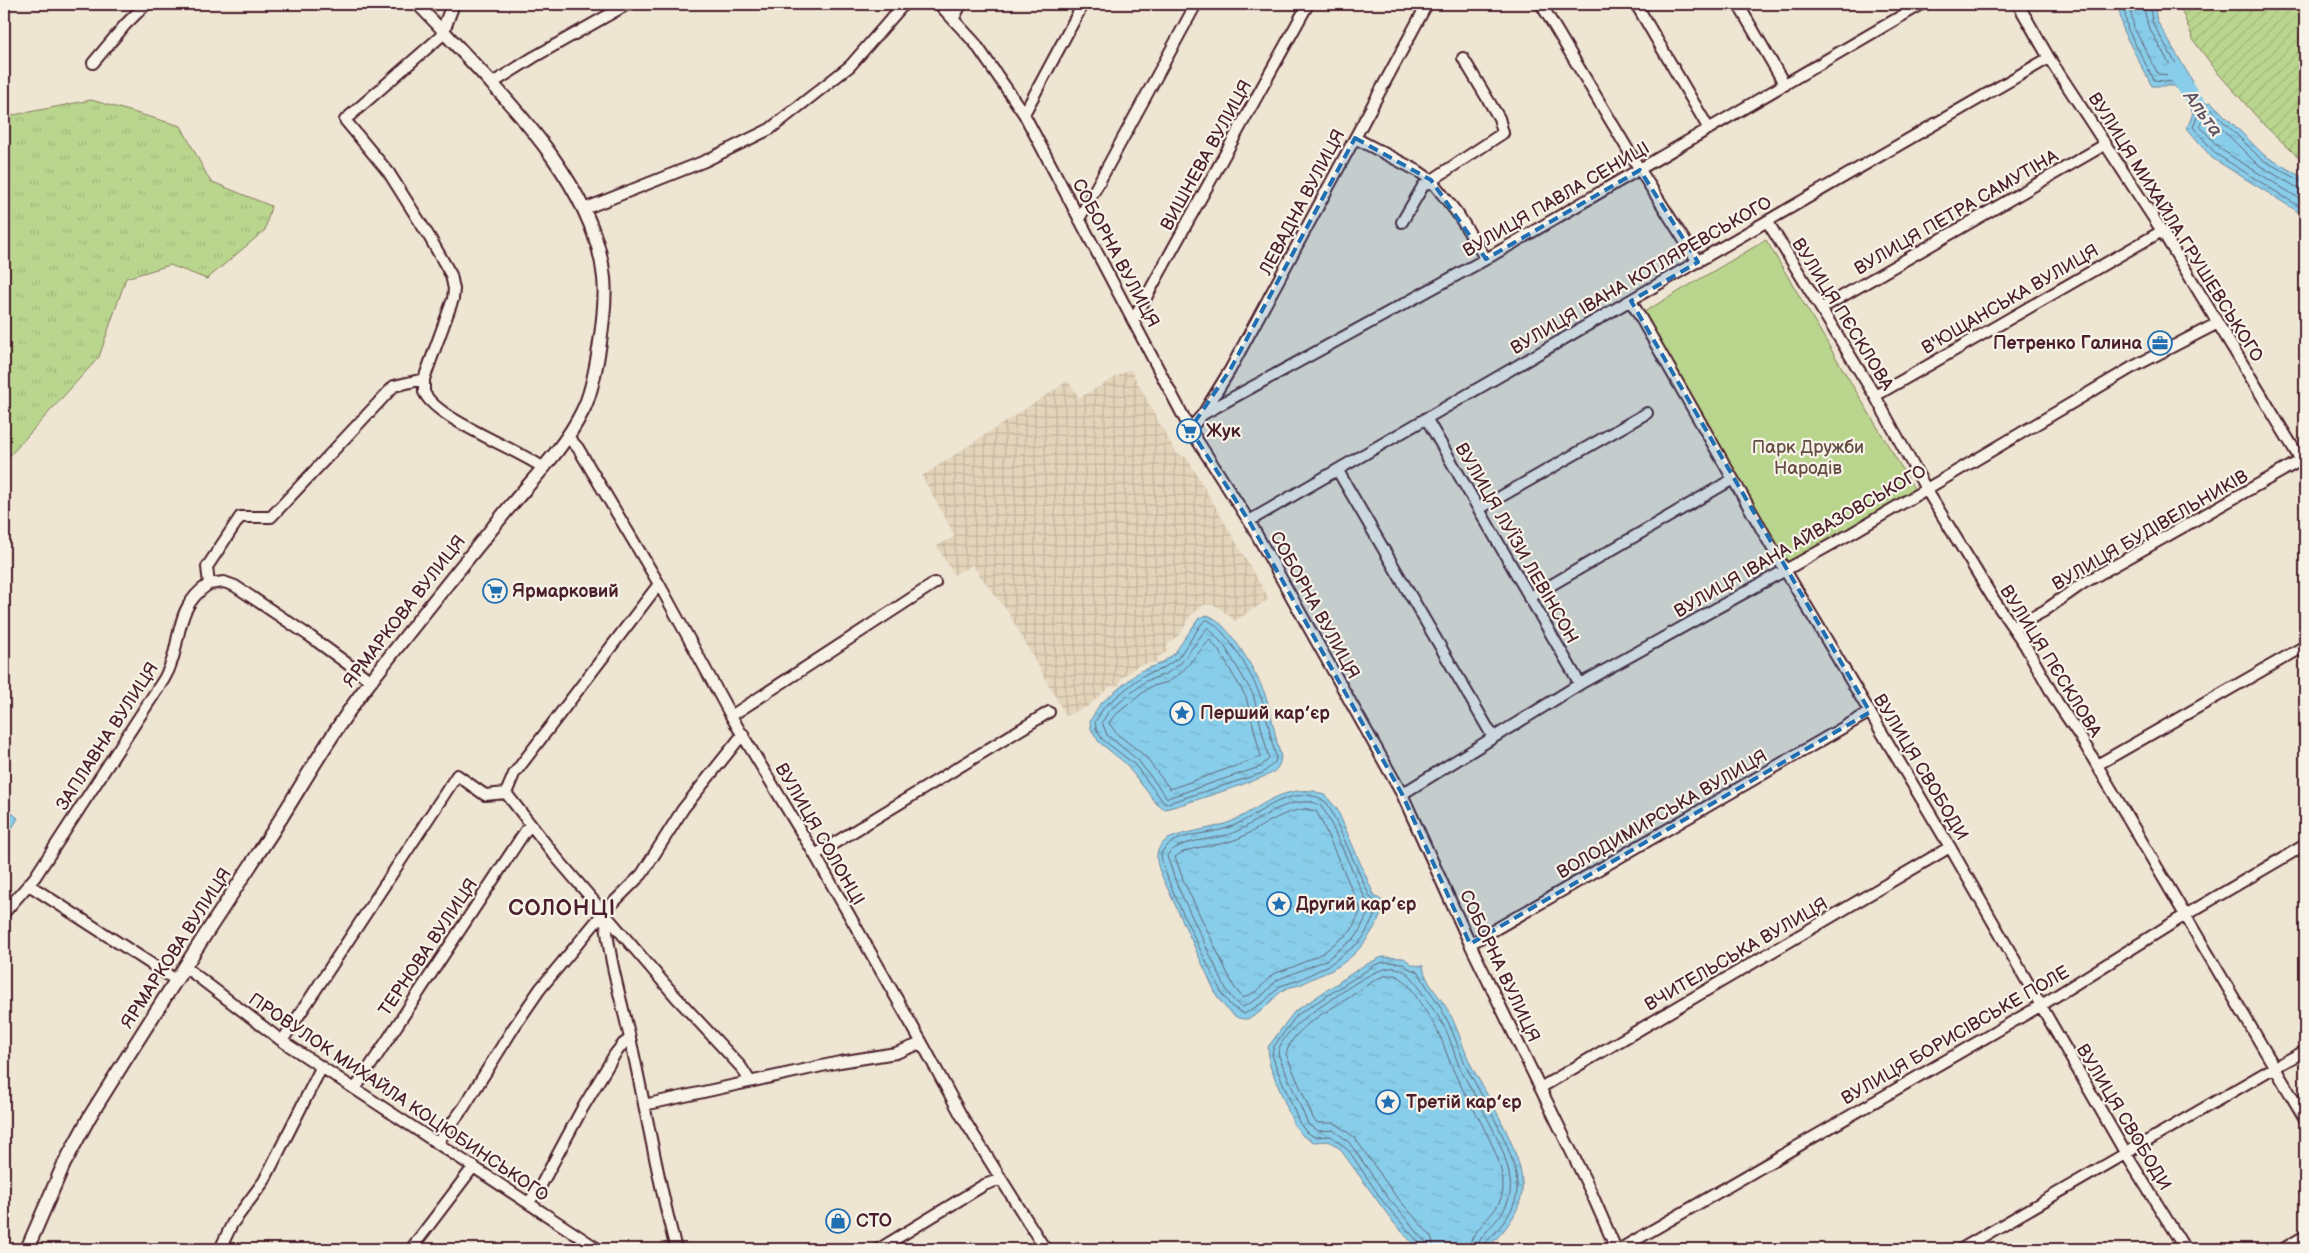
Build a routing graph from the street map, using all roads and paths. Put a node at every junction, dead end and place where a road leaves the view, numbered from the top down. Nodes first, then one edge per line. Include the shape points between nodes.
1 (146, 4) edge
2 (417, 4) edge
3 (453, 4) edge
4 (628, 4) edge
5 (904, 4) edge
6 (939, 4) edge
7 (961, 4) edge
8 (1083, 4) edge
9 (1196, 4) edge
10 (1308, 4) edge
11 (1427, 4) edge
12 (1541, 4) edge
13 (1636, 4) edge
14 (1738, 4) edge
15 (1922, 4) edge
16 (2018, 4) edge
17 (954, 18) junction
18 (443, 31) junction
19 (1463, 58) dead end
20 (2050, 58) junction
21 (93, 63) dead end
22 (492, 84) junction
23 (1785, 85) junction
24 (1024, 114) junction
25 (1709, 129) junction
26 (1355, 138) junction
27 (2106, 144) junction
28 (1640, 170) junction
29 (1431, 180) junction
30 (584, 209) junction
31 (1079, 219) junction
32 (1767, 221) junction
33 (1402, 222) dead end
34 (2162, 231) junction
35 (1486, 259) junction
36 (1698, 262) junction
37 (1631, 301) junction
38 (1822, 308) junction
39 (1133, 321) junction
40 (2218, 323) junction
41 (424, 379) junction
42 (1875, 396) junction
43 (1647, 413) dead end
44 (1203, 414) junction
45 (1426, 418) junction
46 (1190, 429) junction
47 (567, 436) junction
48 (2304, 462) edge
49 (542, 467) junction
50 (1338, 470) junction
51 (1733, 479) junction
52 (1926, 488) junction
53 (1479, 508) junction
54 (1249, 521) junction
55 (1785, 570) junction
56 (935, 583) dead end
57 (209, 584) junction
58 (659, 584) junction
59 (1529, 598) junction
60 (2014, 627) junction
61 (2305, 646) edge
62 (371, 681) junction
63 (1580, 684) junction
64 (1049, 712) dead end
65 (1870, 712) junction
66 (731, 716) junction
67 (743, 734) junction
68 (1493, 737) junction
69 (2097, 765) junction
70 (506, 793) junction
71 (1402, 794) junction
72 (530, 824) junction
73 (2305, 846) edge
74 (1950, 847) junction
75 (815, 855) junction
76 (30, 886) junction
77 (605, 911) junction
78 (4, 913) edge
79 (2187, 914) junction
80 (1470, 944) junction
81 (185, 967) junction
82 (176, 980) junction
83 (2040, 1006) junction
84 (630, 1039) junction
85 (282, 1041) junction
86 (922, 1043) junction
87 (2305, 1052) edge
88 (2275, 1067) junction
89 (322, 1068) junction
90 (750, 1081) junction
91 (1540, 1088) junction
92 (355, 1089) junction
93 (644, 1105) junction
94 (2305, 1119) edge
95 (438, 1142) junction
96 (2126, 1154) junction
97 (474, 1166) junction
98 (1001, 1179) junction
99 (528, 1203) junction
100 (2305, 1236) edge
101 (27, 1249) edge
102 (220, 1249) edge
103 (411, 1249) edge
104 (597, 1249) edge
105 (676, 1249) edge
106 (879, 1249) edge
107 (1045, 1249) edge
108 (1618, 1249) edge
109 (1961, 1249) edge
110 (2185, 1249) edge
111 (2283, 1249) edge

1 - 21 street
2 - 18 street, ЯРМАРКОВА ВУЛИЦЯ
3 - 18 main road
4 - 22 street
5 - 30 street via 850,66 770,129 705,161
6 - 17 street, СОБОРНА ВУЛИЦЯ
7 - 17 street
8 - 24 street
9 - 31 street
10 - 39 street, ВИШНЕВА ВУЛИЦЯ
11 - 26 street, ЛЕВАДНА ВУЛИЦЯ
12 - 28 street
13 - 25 street
14 - 23 street
15 - 23 street, ВУЛИЦЯ ПАВЛА СЕНИЦІ
16 - 20 street, ВУЛИЦЯ МИХАЙЛА ГРУШЕВСЬКОГО
17 - 24 street, СОБОРНА ВУЛИЦЯ
18 - 22 main road, ЯРМАРКОВА ВУЛИЦЯ
18 - 41 street via 428,48 344,120 389,173 451,275 453,299
19 - 29 street via 1500,118 1503,133
20 - 27 street, ВУЛИЦЯ МИХАЙЛА ГРУШЕВСЬКОГО
20 - 32 street, ВУЛИЦЯ ІВАНА КОТЛЯРЕВСЬКОГО
22 - 30 main road, ЯРМАРКОВА ВУЛИЦЯ via 549,154
23 - 25 street, ВУЛИЦЯ ПАВЛА СЕНИЦІ
24 - 31 street, СОБОРНА ВУЛИЦЯ
25 - 28 street, ВУЛИЦЯ ПАВЛА СЕНИЦІ
26 - 29 street
26 - 44 street, ЛЕВАДНА ВУЛИЦЯ
27 - 34 street, ВУЛИЦЯ МИХАЙЛА ГРУШЕВСЬКОГО
27 - 38 street, ВУЛИЦЯ ПЕТРА САМУТІНА
28 - 35 street, ВУЛИЦЯ ПАВЛА СЕНИЦІ
28 - 36 street
29 - 33 street via 1419,190
29 - 35 street
30 - 47 main road, ЯРМАРКОВА ВУЛИЦЯ via 600,255 604,298 602,325 587,401
31 - 39 street, СОБОРНА ВУЛИЦЯ
32 - 36 street, ВУЛИЦЯ ІВАНА КОТЛЯРЕВСЬКОГО
32 - 38 street, ВУЛИЦЯ ПЄСКЛОВА
34 - 40 street, ВУЛИЦЯ МИХАЙЛА ГРУШЕВСЬКОГО
34 - 42 street, В'ЮЩАНСЬКА ВУЛИЦЯ
35 - 44 street, ВУЛИЦЯ ПАВЛА СЕНИЦІ
36 - 37 street, ВУЛИЦЯ ІВАНА КОТЛЯРЕВСЬКОГО
37 - 45 street, ВУЛИЦЯ ІВАНА КОТЛЯРЕВСЬКОГО
37 - 51 street, ВУЛИЦЯ СВОБОДИ
38 - 42 street, ВУЛИЦЯ ПЄСКЛОВА
39 - 46 street, СОБОРНА ВУЛИЦЯ
40 - 48 street, ВУЛИЦЯ МИХАЙЛА ГРУШЕВСЬКОГО
40 - 52 street, ВУЛИЦЯ ІВАНА АЙВАЗОВСЬКОГО via 2132,368
41 - 49 street via 424,392 436,407
41 - 57 street via 394,386 271,517 240,516 207,567
42 - 52 street, ВУЛИЦЯ ПЄСКЛОВА
43 - 53 street
44 - 46 street
45 - 50 street, ВУЛИЦЯ ІВАНА КОТЛЯРЕВСЬКОГО
45 - 53 street, ВУЛИЦЯ ЛУЇЗИ ЛЕВІНСОН
46 - 54 street, СОБОРНА ВУЛИЦЯ
47 - 49 main road, ЯРМАРКОВА ВУЛИЦЯ
47 - 58 street, ВУЛИЦЯ СОЛОНЦІ via 578,448
48 - 60 street, ВУЛИЦЯ БУДІВЕЛЬНИКІВ via 2082,584 2044,611
49 - 62 main road, ЯРМАРКОВА ВУЛИЦЯ
50 - 54 street, ВУЛИЦЯ ІВАНА КОТЛЯРЕВСЬКОГО
50 - 68 street
51 - 55 street, ВУЛИЦЯ СВОБОДИ
51 - 59 street
52 - 55 street, ВУЛИЦЯ ІВАНА АЙВАЗОВСЬКОГО
52 - 60 street, ВУЛИЦЯ ПЄСКЛОВА
53 - 59 street, ВУЛИЦЯ ЛУЇЗИ ЛЕВІНСОН
54 - 71 street, СОБОРНА ВУЛИЦЯ
55 - 63 street, ВУЛИЦЯ ІВАНА АЙВАЗОВСЬКОГО
55 - 65 street, ВУЛИЦЯ СВОБОДИ
56 - 66 street
57 - 62 street via 224,582 235,586
57 - 76 street, ЗАПЛАВНА ВУЛИЦЯ via 183,612 172,662 164,679
58 - 66 street, ВУЛИЦЯ СОЛОНЦІ
58 - 70 street via 514,774
59 - 63 street, ВУЛИЦЯ ЛУЇЗИ ЛЕВІНСОН
60 - 69 street, ВУЛИЦЯ ПЄСКЛОВА via 2056,702
61 - 69 street
62 - 81 main road, ЯРМАРКОВА ВУЛИЦЯ
63 - 68 street, ВУЛИЦЯ ІВАНА АЙВАЗОВСЬКОГО
64 - 75 street
65 - 74 street, ВУЛИЦЯ СВОБОДИ
65 - 80 street, ВОЛОДИМИРСЬКА ВУЛИЦЯ
66 - 67 street, ВУЛИЦЯ СОЛОНЦІ
67 - 75 street, ВУЛИЦЯ СОЛОНЦІ
67 - 77 street via 683,809 642,874
68 - 71 street, ВУЛИЦЯ ІВАНА АЙВАЗОВСЬКОГО
69 - 79 street, ВУЛИЦЯ ПЄСКЛОВА
70 - 72 street
70 - 85 street via 485,795 457,775
71 - 80 street, СОБОРНА ВУЛИЦЯ
72 - 77 street
72 - 92 street, ТЕРНОВА ВУЛИЦЯ
73 - 79 street, ВУЛИЦЯ БОРИСІВСЬКЕ ПОЛЕ
74 - 83 street, ВУЛИЦЯ СВОБОДИ
74 - 91 street, ВЧИТЕЛЬСЬКА ВУЛИЦЯ
75 - 86 street, ВУЛИЦЯ СОЛОНЦІ
76 - 78 street, ЗАПЛАВНА ВУЛИЦЯ
76 - 82 street
77 - 84 street via 611,957
77 - 90 street
77 - 95 street via 540,989
79 - 83 street, ВУЛИЦЯ БОРИСІВСЬКЕ ПОЛЕ
79 - 88 street, ВУЛИЦЯ ПЄСКЛОВА
80 - 91 street, СОБОРНА ВУЛИЦЯ
81 - 82 main road, ЯРМАРКОВА ВУЛИЦЯ
81 - 85 street, ПРОВУЛОК МИХАЙЛА КОЦЮБИНСЬКОГО
82 - 101 main road, ЯРМАРКОВА ВУЛИЦЯ via 76,1139
83 - 96 street, ВУЛИЦЯ СВОБОДИ
83 - 108 street, ВУЛИЦЯ БОРИСІВСЬКЕ ПОЛЕ
84 - 93 street
84 - 99 street via 611,1062
85 - 89 street, ПРОВУЛОК МИХАЙЛА КОЦЮБИНСЬКОГО
86 - 90 street via 896,1054
86 - 98 street, ВУЛИЦЯ СОЛОНЦІ
87 - 88 street
88 - 94 street, ВУЛИЦЯ ПЄСКЛОВА
88 - 96 street
89 - 92 street, ПРОВУЛОК МИХАЙЛА КОЦЮБИНСЬКОГО
89 - 102 street via 264,1181 232,1224
90 - 93 street
91 - 108 street, СОБОРНА ВУЛИЦЯ
92 - 95 street, ПРОВУЛОК МИХАЙЛА КОЦЮБИНСЬКОГО
93 - 105 street
95 - 97 street, ПРОВУЛОК МИХАЙЛА КОЦЮБИНСЬКОГО
96 - 109 street
96 - 110 street, ВУЛИЦЯ СВОБОДИ
97 - 99 street, ПРОВУЛОК МИХАЙЛА КОЦЮБИНСЬКОГО
97 - 103 street
98 - 106 street via 984,1185
98 - 107 street, ВУЛИЦЯ СОЛОНЦІ
99 - 104 street, ПРОВУЛОК МИХАЙЛА КОЦЮБИНСЬКОГО
100 - 111 street

